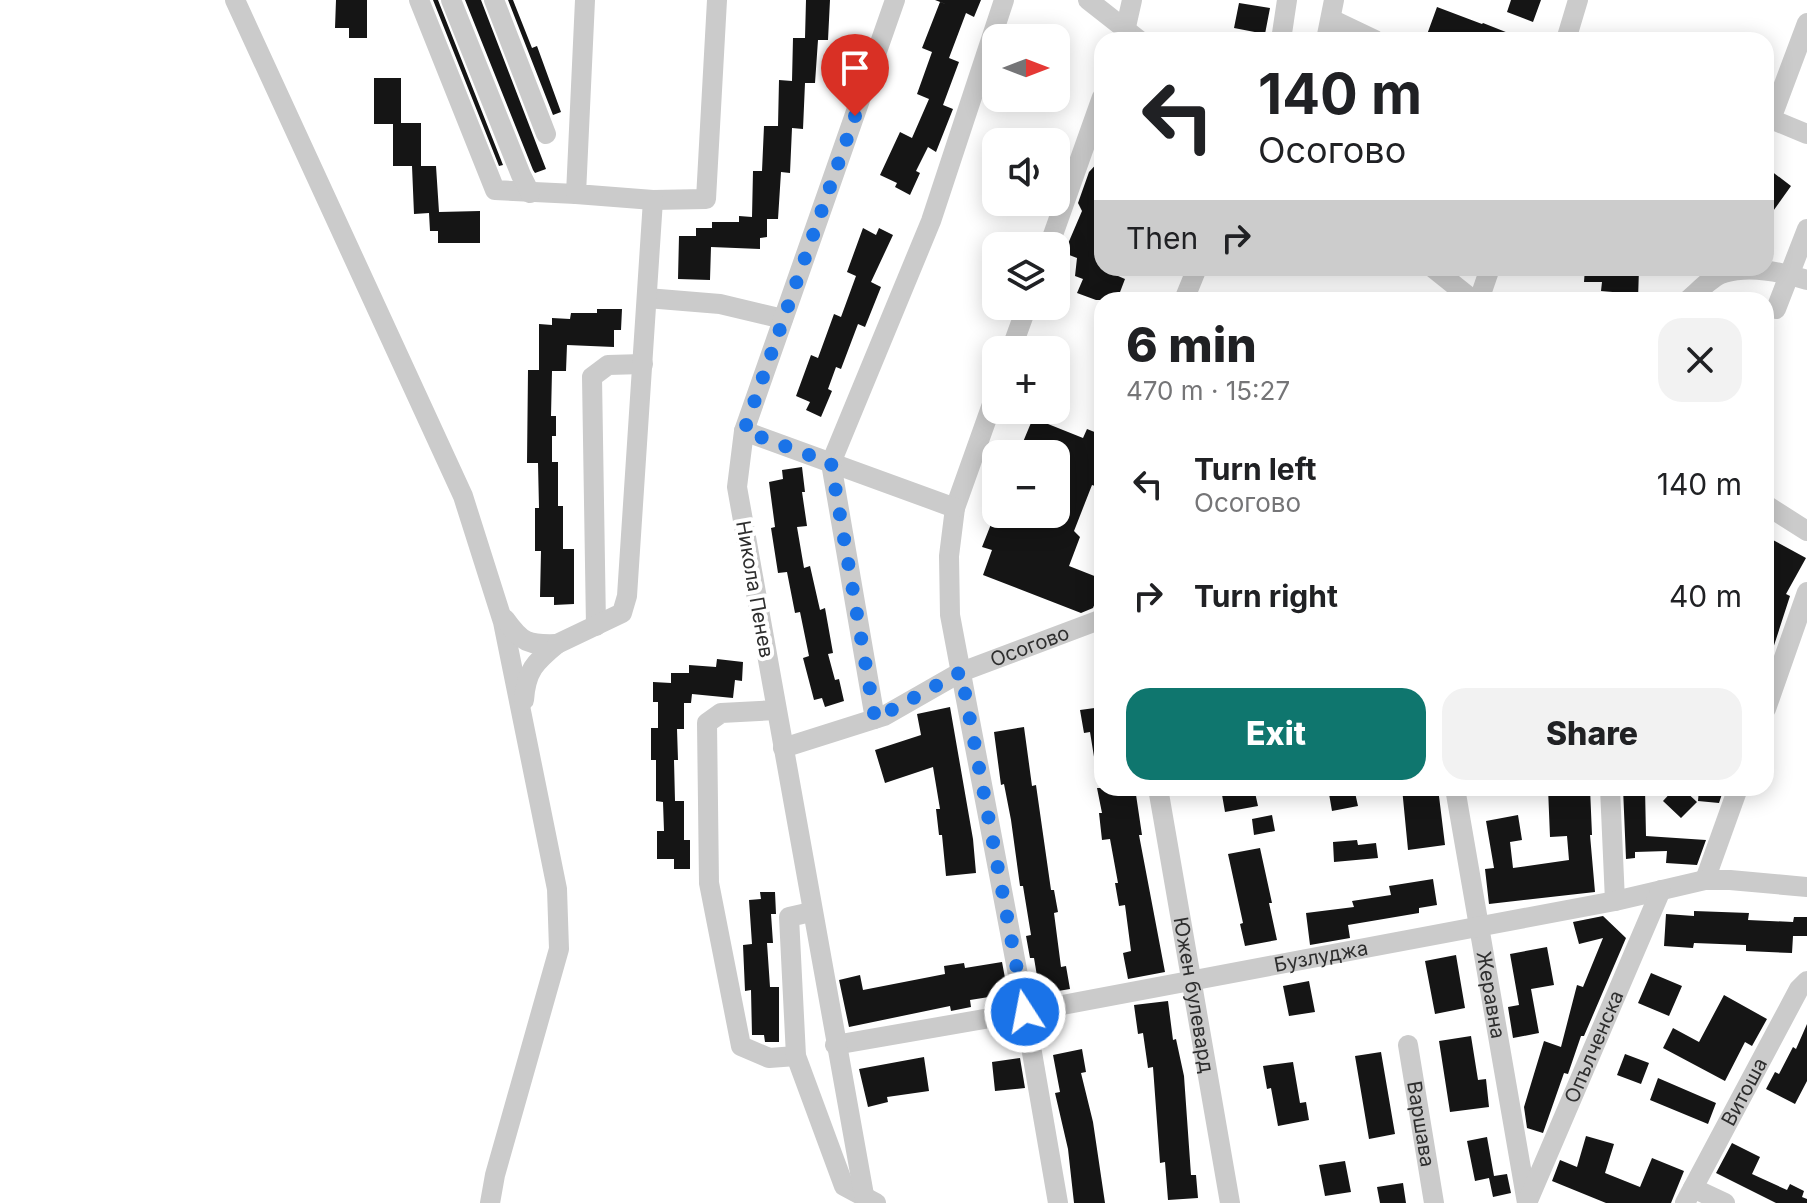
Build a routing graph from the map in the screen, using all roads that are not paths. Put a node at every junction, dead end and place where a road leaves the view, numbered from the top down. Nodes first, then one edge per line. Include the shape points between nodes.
1 (235, 0) edge
2 (419, 0) edge
3 (451, 0) edge
4 (494, 0) edge
5 (585, 0) edge
6 (717, 0) edge
7 (895, 0) edge
8 (1004, 0) edge
9 (1088, 0) edge
10 (1132, 0) edge
11 (1287, 0) edge
12 (1578, 0) edge
13 (1332, 10) edge
14 (1807, 23) edge
15 (1123, 32) edge
16 (1129, 32) edge
17 (1282, 32) edge
18 (1328, 32) edge
19 (1364, 32) edge
20 (1574, 32) edge
21 (1774, 103) edge
22 (1094, 119) edge
23 (1774, 120) edge
24 (546, 134) dead end
25 (1807, 134) edge
26 (530, 193) junction
27 (576, 194) junction
28 (653, 200) junction
29 (1807, 229) edge
30 (1054, 232) edge
31 (1774, 273) edge
32 (1444, 276) edge
33 (1718, 276) edge
34 (1798, 277) edge
35 (1465, 292) edge
36 (1698, 292) edge
37 (647, 298) junction
38 (1776, 309) dead end
39 (783, 319) junction
40 (643, 364) junction
41 (985, 424) edge
42 (744, 431) junction
43 (831, 463) junction
44 (955, 508) junction
45 (1774, 510) edge
46 (1807, 531) edge
47 (1807, 592) edge
48 (500, 612) junction
49 (1094, 622) edge
50 (596, 626) junction
51 (557, 644) junction
52 (961, 672) junction
53 (1774, 686) edge
54 (776, 710) junction
55 (522, 719) junction
56 (875, 719) junction
57 (783, 748) junction
58 (1159, 796) edge
59 (1456, 796) edge
60 (1610, 796) edge
61 (1735, 796) edge
62 (1705, 880) junction
63 (1807, 887) edge
64 (1661, 890) junction
65 (1615, 901) junction
66 (811, 912) junction
67 (1478, 926) junction
68 (1192, 980) junction
69 (1807, 981) edge
70 (1025, 1012) junction
71 (835, 1045) junction
72 (1408, 1045) dead end
73 (796, 1056) junction
74 (1689, 1195) edge
75 (870, 1199) edge
76 (490, 1203) edge
77 (1058, 1203) edge
78 (1230, 1203) edge
79 (1434, 1203) edge
80 (1527, 1203) edge
81 (1725, 1203) edge

1 - 48 street via 463,496
2 - 26 street via 495,190
3 - 26 street
4 - 24 street
5 - 27 street
6 - 28 street via 706,199
7 - 39 street, Никола Пенев
8 - 43 street via 931,221
9 - 15 street
10 - 16 street
11 - 17 street
12 - 20 street
13 - 18 street
13 - 19 street
14 - 21 street
22 - 30 street
23 - 25 street
26 - 27 street
27 - 28 street
28 - 37 street
29 - 34 street
31 - 34 street
32 - 35 street
33 - 36 street
34 - 38 street
37 - 39 street via 720,304
37 - 40 street
39 - 42 street, Никола Пенев
40 - 50 street via 627,596 622,613
40 - 50 street via 608,365 592,377
41 - 44 street
42 - 43 street
42 - 54 street, Никола Пенев via 737,487
43 - 44 street
43 - 56 street
44 - 52 street via 950,615
45 - 46 street
47 - 53 street
48 - 51 street via 518,637 533,645
48 - 55 street
49 - 52 street, Осогово
50 - 51 street
51 - 55 street via 525,679
52 - 56 street, Осогово
52 - 70 street
54 - 57 street, Никола Пенев
54 - 73 street via 721,713 707,723 709,883 741,1046 769,1058
55 - 76 street via 557,889 559,949
56 - 57 street, Осогово
57 - 66 street, Никола Пенев
58 - 68 street, Южен булевард
59 - 67 street, Жеравна
60 - 65 street
61 - 62 street
62 - 63 street, Бузлуджа
62 - 64 street, Бузлуджа
64 - 65 street, Бузлуджа
64 - 80 street, Опълченска
65 - 67 street, Бузлуджа
66 - 71 street, Никола Пенев
66 - 73 street via 789,917
67 - 68 street, Бузлуджа
67 - 80 street, Жеравна
68 - 70 street, Бузлуджа
68 - 78 street, Южен булевард
69 - 74 street, Витоша
70 - 71 street, Бузлуджа
70 - 77 street
71 - 75 street, Никола Пенев
72 - 79 street, Варшава
73 - 75 street via 844,1186
74 - 81 street

